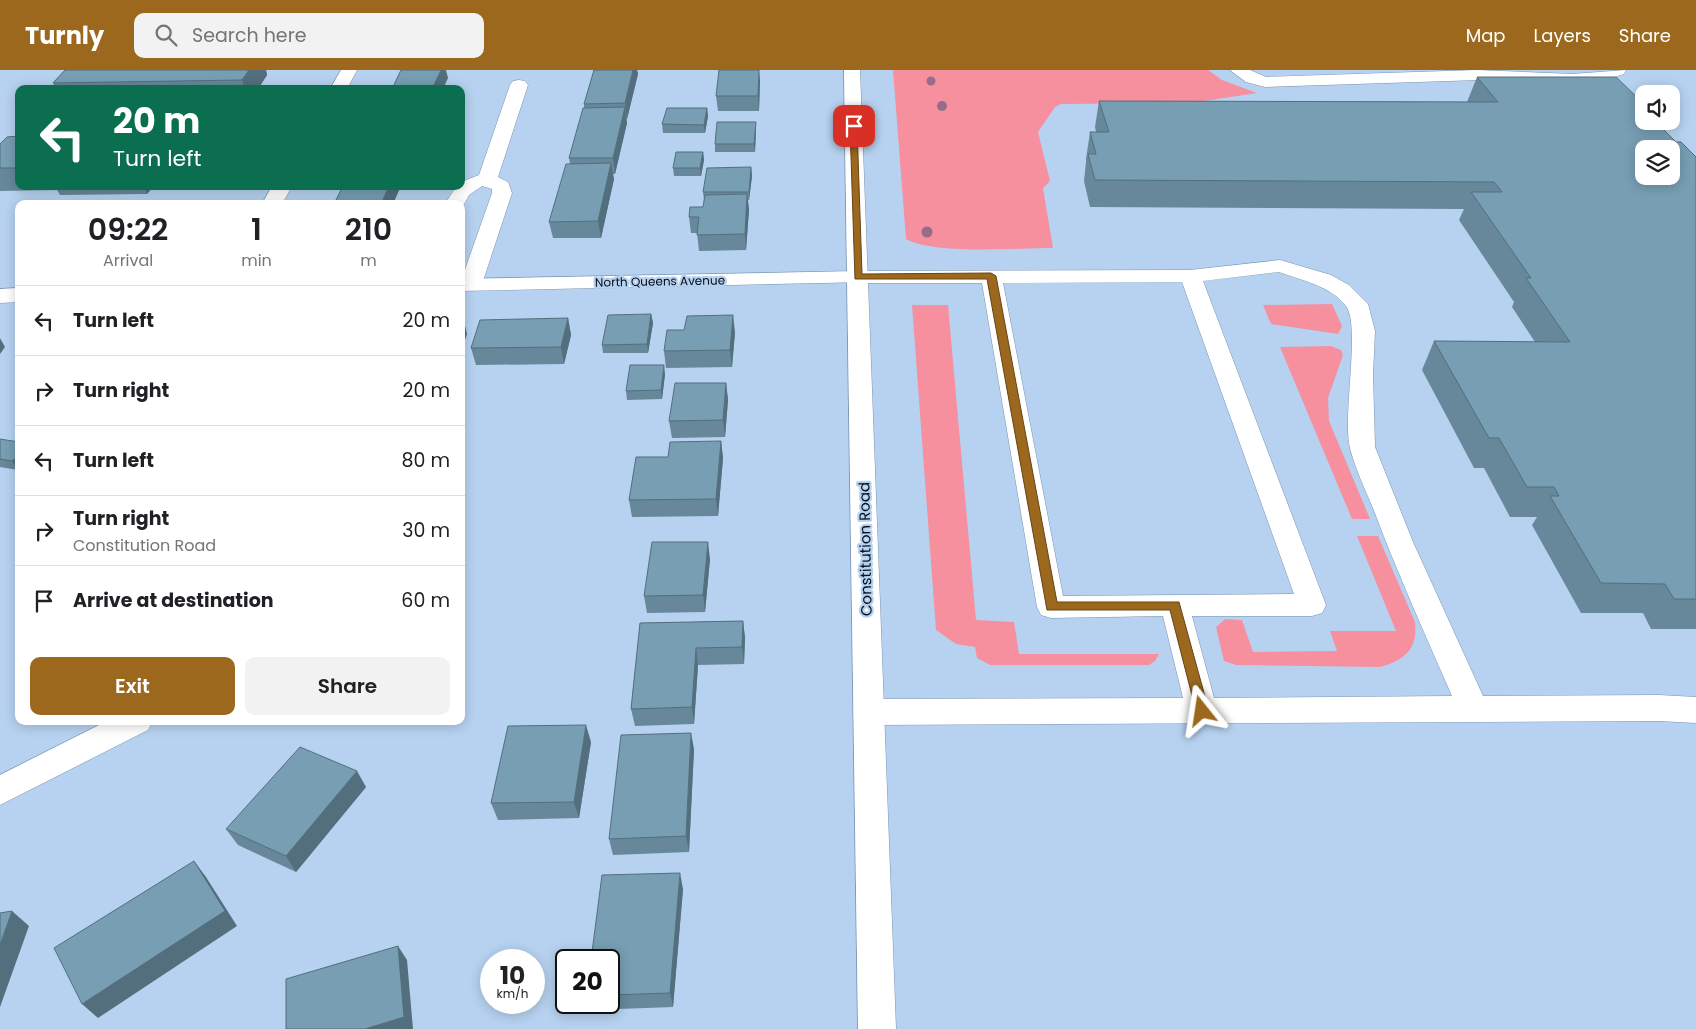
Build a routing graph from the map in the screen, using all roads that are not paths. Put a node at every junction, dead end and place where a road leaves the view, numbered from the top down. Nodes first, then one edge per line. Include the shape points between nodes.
1 (349, 70) edge
2 (852, 70) edge
3 (1238, 70) edge
4 (1618, 70) edge
5 (340, 85) edge
6 (519, 85) dead end
7 (487, 180) junction
8 (465, 187) edge
9 (991, 276) junction
10 (1190, 276) junction
11 (858, 277) junction
12 (466, 285) edge
13 (0, 296) edge
14 (15, 296) edge
15 (1174, 605) junction
16 (1473, 709) junction
17 (1696, 710) edge
18 (1202, 711) junction
19 (869, 712) junction
20 (130, 725) edge
21 (0, 791) edge
22 (876, 1029) edge

1 - 5 street
2 - 11 street, Constitution Road
3 - 4 street via 1265,82 1481,75 1577,77 1603,76
6 - 7 street
7 - 8 street
7 - 12 street via 501,186 502,193
9 - 10 street, North Queens Avenue
9 - 11 street, North Queens Avenue
9 - 15 street via 1052,607
10 - 15 street via 1312,605
10 - 16 street, North Queens Avenue via 1280,266 1323,280 1357,304 1364,331 1362,447 1399,542
11 - 12 street, North Queens Avenue
11 - 19 street, Constitution Road
13 - 14 street
15 - 18 street
16 - 17 street
16 - 18 street
18 - 19 street
19 - 22 street, Constitution Road
20 - 21 street

